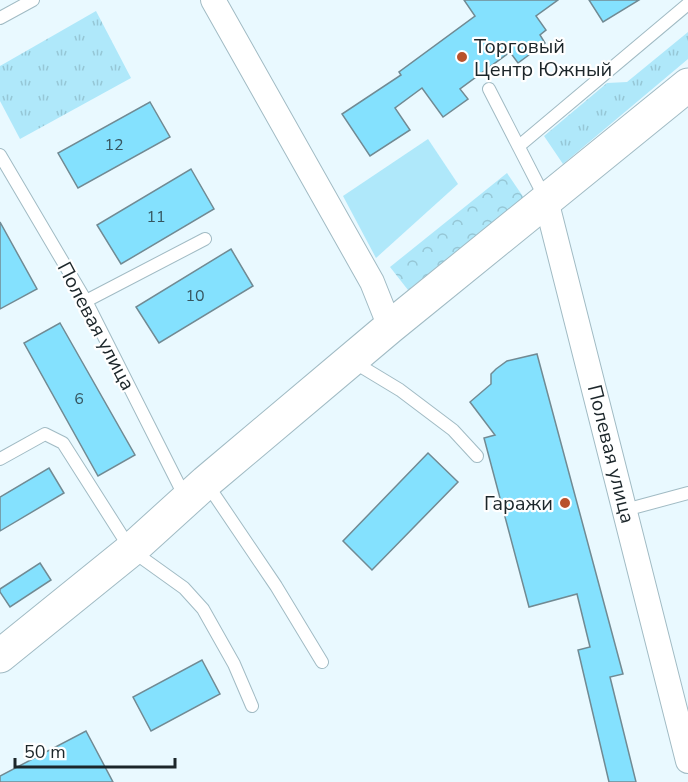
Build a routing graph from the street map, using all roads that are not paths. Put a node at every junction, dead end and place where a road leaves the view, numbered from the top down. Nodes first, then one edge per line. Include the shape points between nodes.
1 (33, 0) edge
2 (213, 0) edge
3 (688, 4) edge
4 (0, 18) edge
5 (688, 85) edge
6 (489, 88) dead end
7 (519, 146) junction
8 (0, 154) edge
9 (546, 200) junction
10 (205, 239) dead end
11 (86, 301) junction
12 (390, 327) junction
13 (350, 360) junction
14 (477, 456) dead end
15 (0, 459) edge
16 (196, 491) junction
17 (688, 494) edge
18 (624, 510) junction
19 (130, 550) junction
20 (0, 656) edge
21 (322, 662) dead end
22 (252, 706) dead end
23 (681, 708) edge
24 (688, 761) edge

1 - 4 lane
2 - 12 street via 372,282
3 - 7 lane
5 - 9 main road
6 - 7 lane
7 - 9 lane
8 - 11 lane, Полевая улица
9 - 12 main road
9 - 18 street, Полевая улица
10 - 11 lane
11 - 16 lane, Полевая улица
12 - 13 main road
13 - 14 lane via 400,390 453,430
13 - 16 main road
15 - 19 lane via 45,434 63,443
16 - 19 main road
16 - 21 lane, Полевая улица via 276,586
17 - 18 lane
18 - 23 street, Полевая улица
19 - 20 main road
19 - 22 lane via 184,588 203,609
23 - 24 street, Полевая улица

